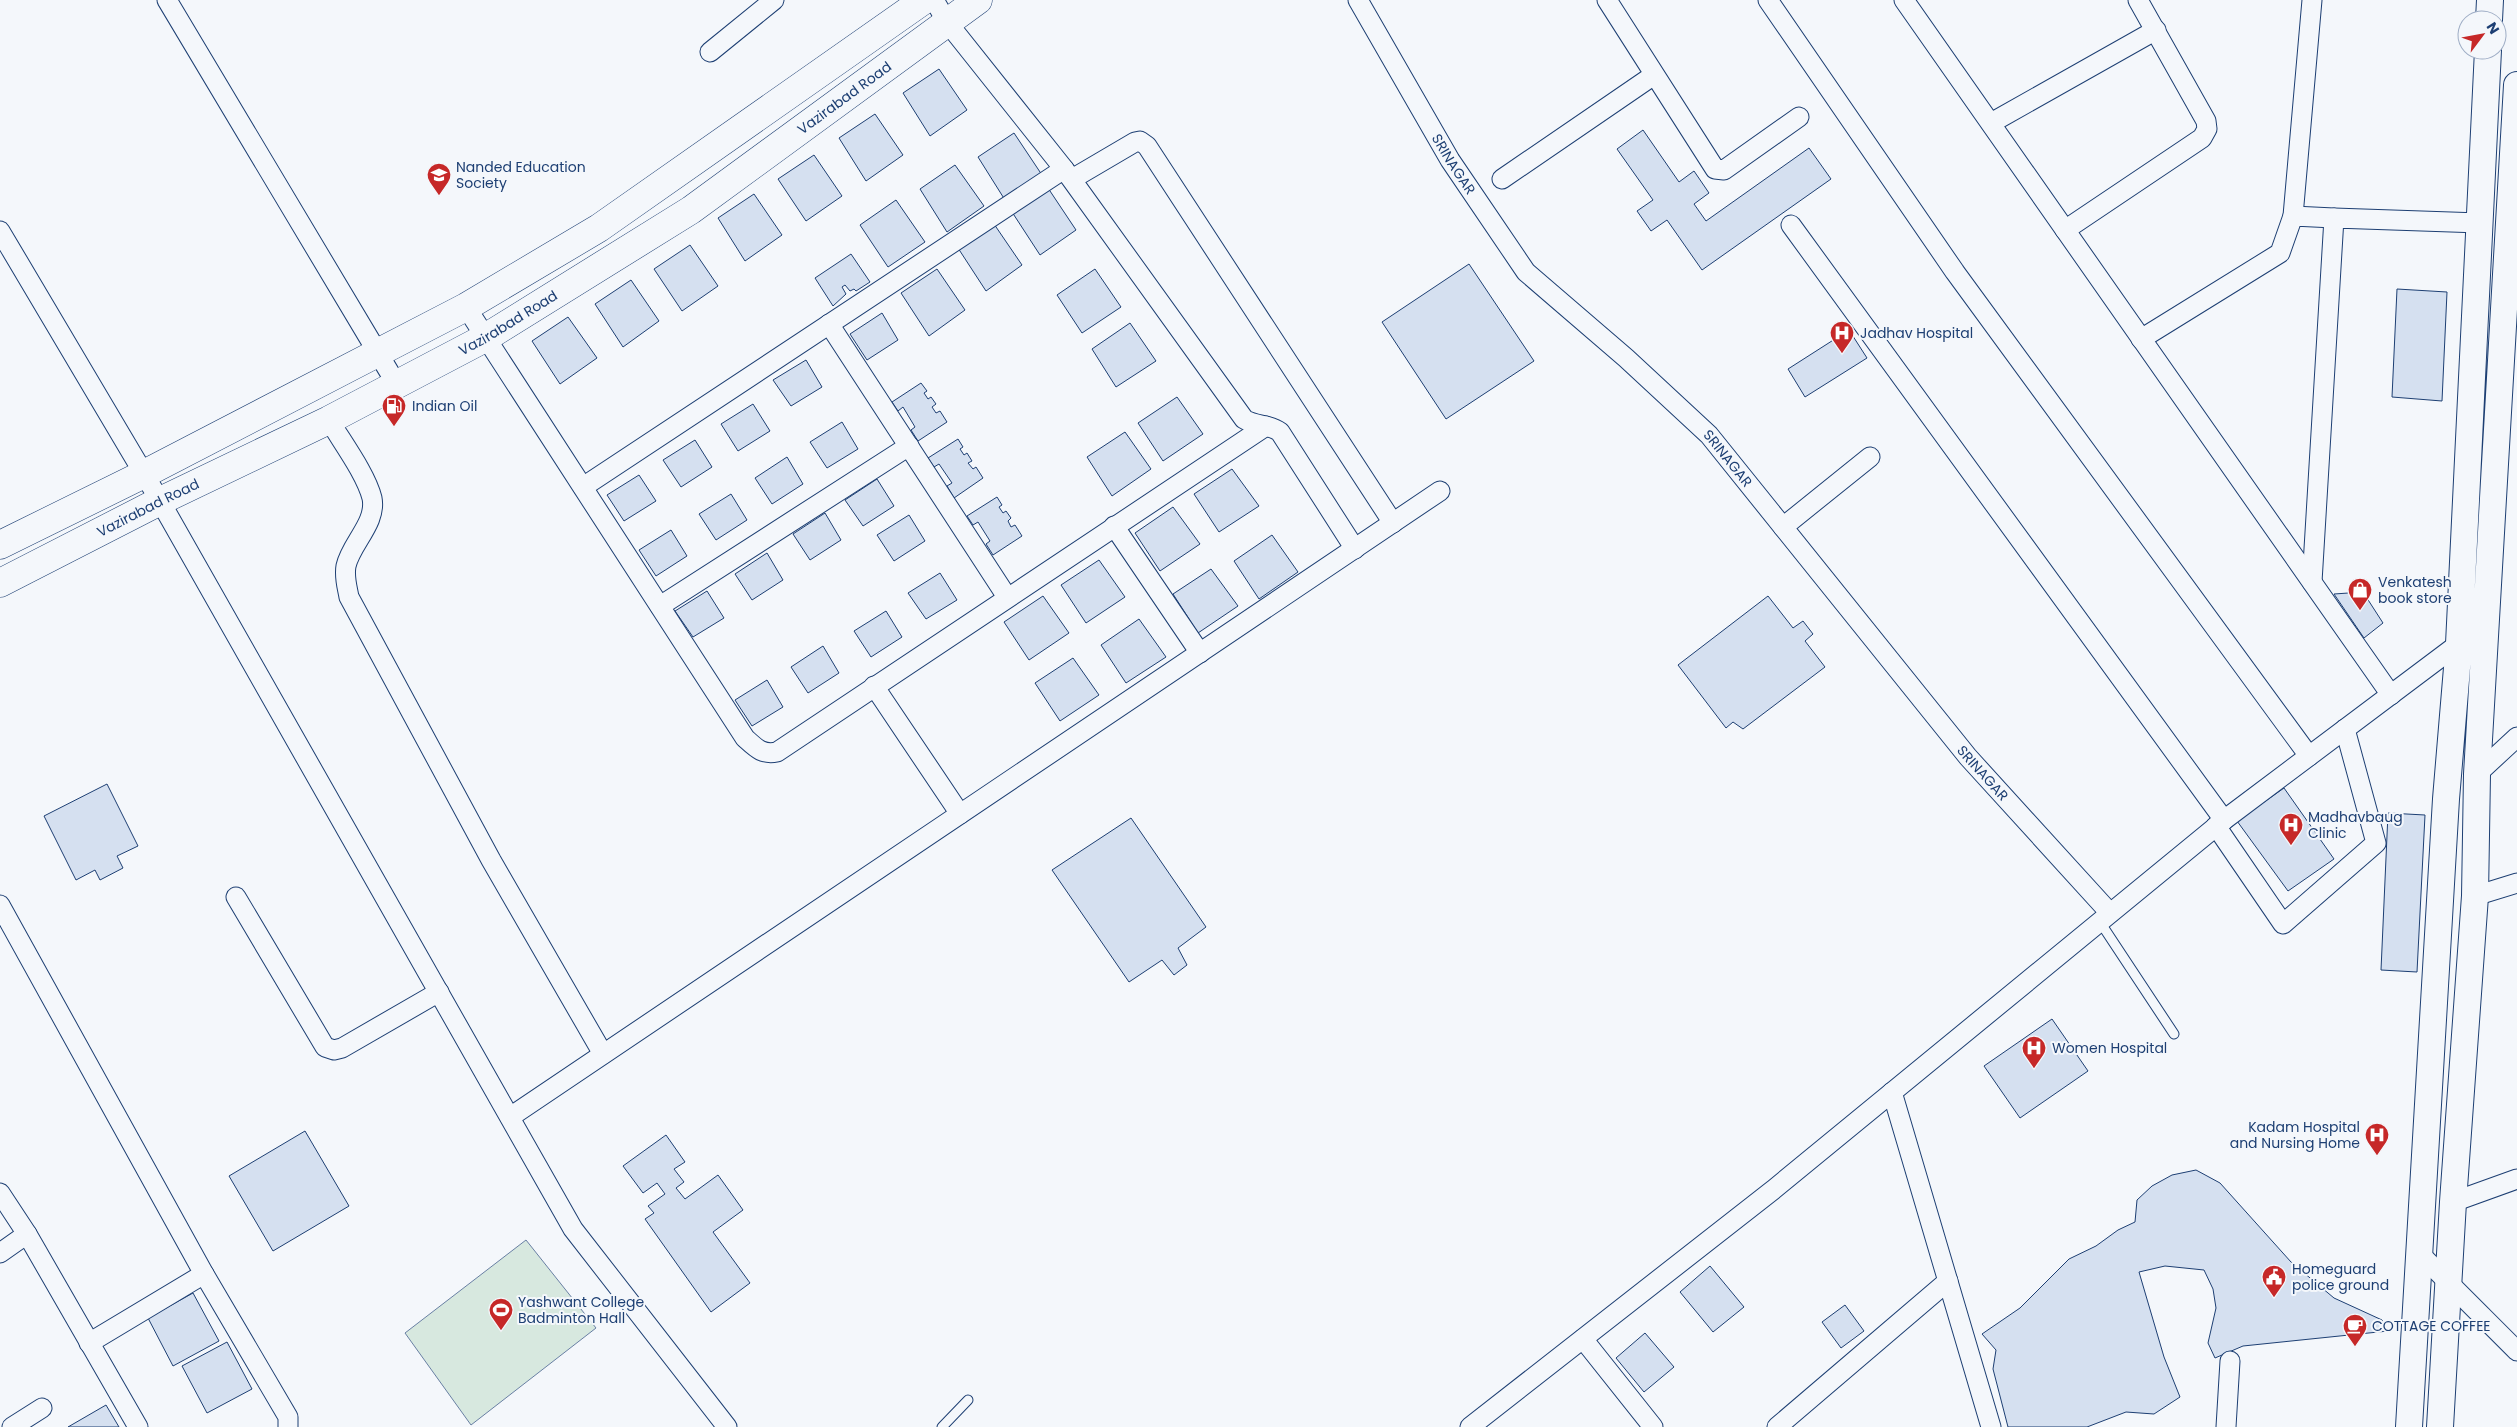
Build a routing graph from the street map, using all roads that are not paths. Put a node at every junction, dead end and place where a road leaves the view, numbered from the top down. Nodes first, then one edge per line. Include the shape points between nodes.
1 (167, 0) edge
2 (774, 0) edge
3 (924, 0) edge
4 (978, 0) edge
5 (1358, 0) edge
6 (1607, 0) edge
7 (1768, 0) edge
8 (2138, 0) edge
9 (2312, 0) edge
10 (1914, 3) edge
11 (941, 11) edge
12 (2156, 30) junction
13 (710, 52) dead end
14 (2488, 60) edge
15 (1654, 75) junction
16 (2517, 85) edge
17 (1799, 117) dead end
18 (1990, 123) junction
19 (1068, 174) junction
20 (1502, 179) dead end
21 (2293, 216) junction
22 (2334, 218) junction
23 (2480, 223) junction
24 (1791, 225) dead end
25 (2065, 230) junction
26 (0, 231) edge
27 (466, 307) junction
28 (2474, 314) junction
29 (2510, 321) edge
30 (829, 324) junction
31 (485, 338) junction
32 (2141, 338) junction
33 (378, 354) junction
34 (397, 385) junction
35 (329, 420) junction
36 (1266, 426) junction
37 (909, 446) junction
38 (1870, 457) dead end
39 (144, 474) junction
40 (584, 487) junction
41 (1440, 491) dead end
42 (160, 501) junction
43 (1393, 522) junction
44 (1114, 526) junction
45 (1783, 527) junction
46 (0, 545) edge
47 (1355, 548) junction
48 (2312, 582) junction
49 (0, 583) edge
50 (1007, 597) junction
51 (660, 606) junction
52 (2485, 626) junction
53 (2459, 644) junction
54 (1200, 653) junction
55 (874, 686) junction
56 (2391, 695) junction
57 (2345, 729) junction
58 (2517, 737) edge
59 (2309, 756) junction
60 (2477, 774) junction
61 (960, 814) junction
62 (2220, 823) junction
63 (2517, 883) edge
64 (2475, 896) junction
65 (236, 897) dead end
66 (0, 905) edge
67 (2105, 918) junction
68 (439, 992) junction
69 (2174, 1034) dead end
70 (603, 1054) junction
71 (1892, 1092) junction
72 (510, 1117) junction
73 (2517, 1179) edge
74 (0, 1193) edge
75 (2453, 1202) junction
76 (26, 1234) junction
77 (2418, 1252) junction
78 (0, 1253) edge
79 (204, 1274) junction
80 (1948, 1281) junction
81 (2448, 1282) junction
82 (1583, 1339) junction
83 (89, 1343) junction
84 (2517, 1351) edge
85 (2230, 1361) dead end
86 (968, 1400) dead end
87 (42, 1408) dead end
88 (12, 1427) edge
89 (138, 1427) edge
90 (288, 1427) edge
91 (727, 1427) edge
92 (942, 1427) edge
93 (1470, 1427) edge
94 (1653, 1427) edge
95 (1777, 1427) edge
96 (1991, 1427) edge
97 (2226, 1427) edge
98 (2409, 1427) edge
99 (2440, 1427) edge

1 - 33 street
2 - 13 street
3 - 27 main road via 599,228
4 - 11 main road, Vazirabad Road
5 - 45 street, SRINAGAR via 1450,160 1526,272 1709,435
6 - 15 street
7 - 59 street via 1955,272
8 - 12 street
9 - 21 street
10 - 18 street
11 - 19 street
11 - 31 main road, Vazirabad Road via 691,210
12 - 18 street
12 - 25 street via 2206,121 2207,130 2202,138
14 - 23 main road
15 - 17 street via 1719,171
15 - 20 street
16 - 29 main road
18 - 25 street
19 - 30 street
19 - 36 street via 1244,419
19 - 43 street via 1135,142 1140,141 1147,146
21 - 22 street
21 - 32 street via 2280,253
22 - 23 street
22 - 48 street
23 - 28 main road
24 - 62 street
25 - 32 street
26 - 39 street
27 - 31 street
27 - 33 main road
28 - 29 street
28 - 53 main road
29 - 52 main road
30 - 37 street
30 - 40 street
31 - 34 main road, Vazirabad Road
31 - 40 street
32 - 48 street
33 - 34 street
33 - 39 main road
34 - 35 main road, Vazirabad Road
35 - 42 main road, Vazirabad Road
35 - 70 street via 372,499 370,518 346,564 349,596 491,860
36 - 44 street
36 - 47 street via 1280,432
37 - 50 street
37 - 51 street
38 - 45 street
39 - 42 street
39 - 46 main road
40 - 51 street
41 - 43 street
42 - 49 main road, Vazirabad Road
42 - 68 street
43 - 47 street
44 - 50 street
44 - 54 street
45 - 67 street, SRINAGAR via 1968,757
47 - 54 street
48 - 56 street
50 - 55 street
51 - 55 street via 746,738 766,754 777,752
52 - 53 street
52 - 60 main road
53 - 56 street
53 - 77 main road via 2446,799
54 - 61 street
55 - 61 street
56 - 57 street
57 - 59 street
57 - 62 street via 2376,843 2283,924
58 - 60 street
59 - 62 street
60 - 64 main road
61 - 70 street
62 - 67 street
63 - 64 street
64 - 75 main road
65 - 68 street via 325,1047 342,1048
66 - 79 street
67 - 69 lane
67 - 71 street
68 - 72 street
70 - 72 street
71 - 80 street
71 - 82 street
72 - 91 street via 573,1229
73 - 75 street
74 - 76 street
75 - 81 main road
76 - 78 street
76 - 83 street
77 - 81 street
77 - 98 main road
79 - 83 street
79 - 90 street via 288,1417
80 - 95 street
80 - 96 street
81 - 84 street
81 - 99 main road
82 - 93 street
82 - 94 street
83 - 89 street
85 - 97 street
86 - 92 lane
87 - 88 street

